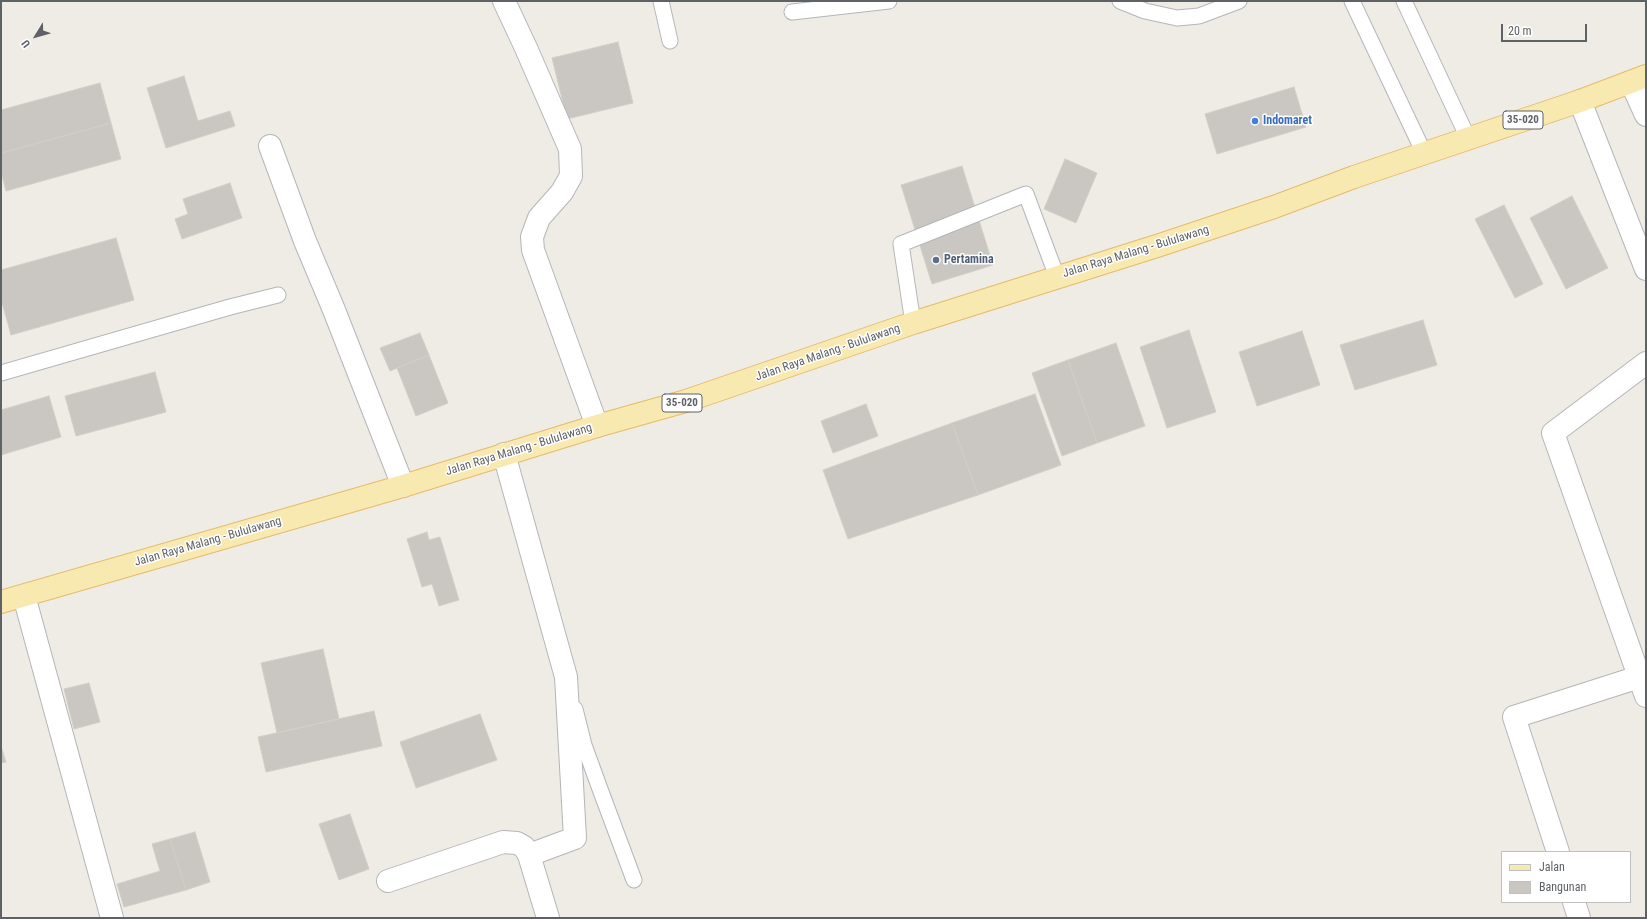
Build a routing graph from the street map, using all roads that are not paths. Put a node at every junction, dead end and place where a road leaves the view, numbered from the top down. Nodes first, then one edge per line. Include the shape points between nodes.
1 (504, 1) edge
2 (661, 1) edge
3 (890, 1) edge
4 (1120, 1) edge
5 (1239, 1) edge
6 (1352, 1) edge
7 (1404, 1) edge
8 (792, 12) dead end
9 (670, 41) dead end
10 (1638, 79) edge
11 (1580, 101) junction
12 (1646, 115) edge
13 (1468, 138) junction
14 (270, 146) dead end
15 (1424, 153) junction
16 (1646, 269) edge
17 (1057, 277) junction
18 (278, 295) dead end
19 (913, 323) junction
20 (1646, 363) edge
21 (1, 373) edge
22 (597, 426) junction
23 (504, 454) junction
24 (404, 486) junction
25 (24, 596) junction
26 (1, 602) edge
27 (566, 677) junction
28 (1643, 687) edge
29 (1558, 851) edge
30 (529, 855) junction
31 (634, 880) dead end
32 (388, 881) dead end
33 (1574, 903) edge
34 (112, 918) edge
35 (548, 918) edge
36 (1579, 918) edge

1 - 22 street via 570,149 571,176 562,192 539,218 532,238 533,250
2 - 9 lane
3 - 8 lane
4 - 5 lane via 1145,11 1177,18 1199,16
6 - 15 lane
7 - 13 lane
10 - 11 main road, Jalan Raya Malang - Bululawang / 35-020
10 - 12 street
11 - 13 main road, Jalan Raya Malang - Bululawang / 35-020
11 - 16 street
13 - 15 main road, Jalan Raya Malang - Bululawang / 35-020
14 - 24 street via 305,241
15 - 17 main road, Jalan Raya Malang - Bululawang / 35-020 via 1274,207
17 - 19 main road, Jalan Raya Malang - Bululawang / 35-020
17 - 19 lane via 1026,194 901,244
18 - 21 lane
19 - 22 main road, Jalan Raya Malang - Bululawang / 35-020 via 686,401
20 - 28 street via 1552,433
22 - 23 main road, Jalan Raya Malang - Bululawang / 35-020
23 - 24 main road, Jalan Raya Malang - Bululawang / 35-020
23 - 27 street
24 - 25 main road, Jalan Raya Malang - Bululawang / 35-020
25 - 26 main road, Jalan Raya Malang - Bululawang / 35-020
25 - 34 street
27 - 30 street via 575,838
27 - 31 lane via 584,745
28 - 29 street via 1514,717
30 - 32 street via 524,847 517,843 503,842
30 - 35 street
33 - 36 street

